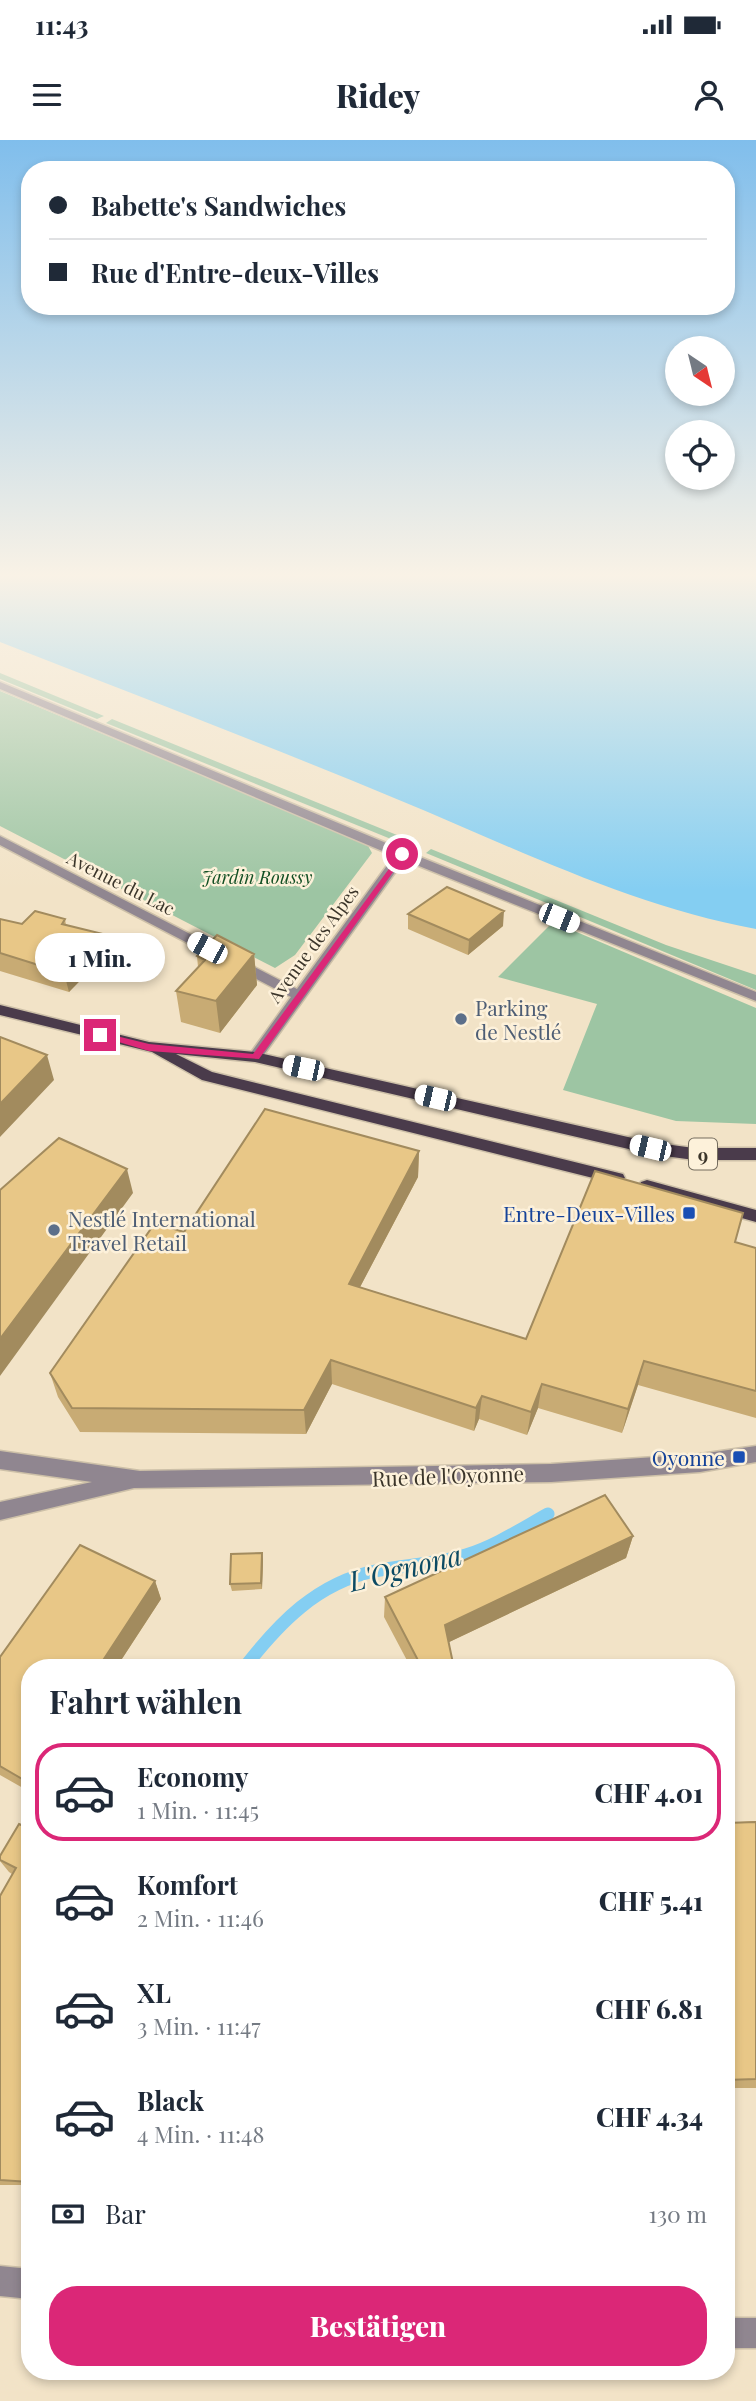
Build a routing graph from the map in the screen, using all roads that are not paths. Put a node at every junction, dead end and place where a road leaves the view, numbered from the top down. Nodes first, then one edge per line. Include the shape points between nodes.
1 (0, 685) edge
2 (0, 840) edge
3 (402, 854) junction
4 (300, 996) junction
5 (756, 997) edge
6 (0, 1010) edge
7 (149, 1047) junction
8 (255, 1057) junction
9 (756, 1154) edge
10 (756, 1216) edge
11 (756, 1454) edge
12 (0, 1460) edge
13 (139, 1480) junction
14 (0, 1511) edge
15 (0, 2281) edge
16 (21, 2283) edge
17 (735, 2333) edge
18 (756, 2333) edge

1 - 3 street
2 - 4 street, Avenue du Lac
3 - 4 street, Avenue des Alpes
3 - 5 street
4 - 8 street, Avenue des Alpes
6 - 7 main road, 9
7 - 8 main road, 9
7 - 10 main road, 9 via 207,1076
8 - 9 main road, 9 via 650,1148 694,1154
11 - 13 street, Rue de l'Oyonne via 700,1463 551,1472
12 - 13 street, Rue de l'Oyonne
13 - 14 street, Rue de l'Oyonne
15 - 16 street
17 - 18 street

